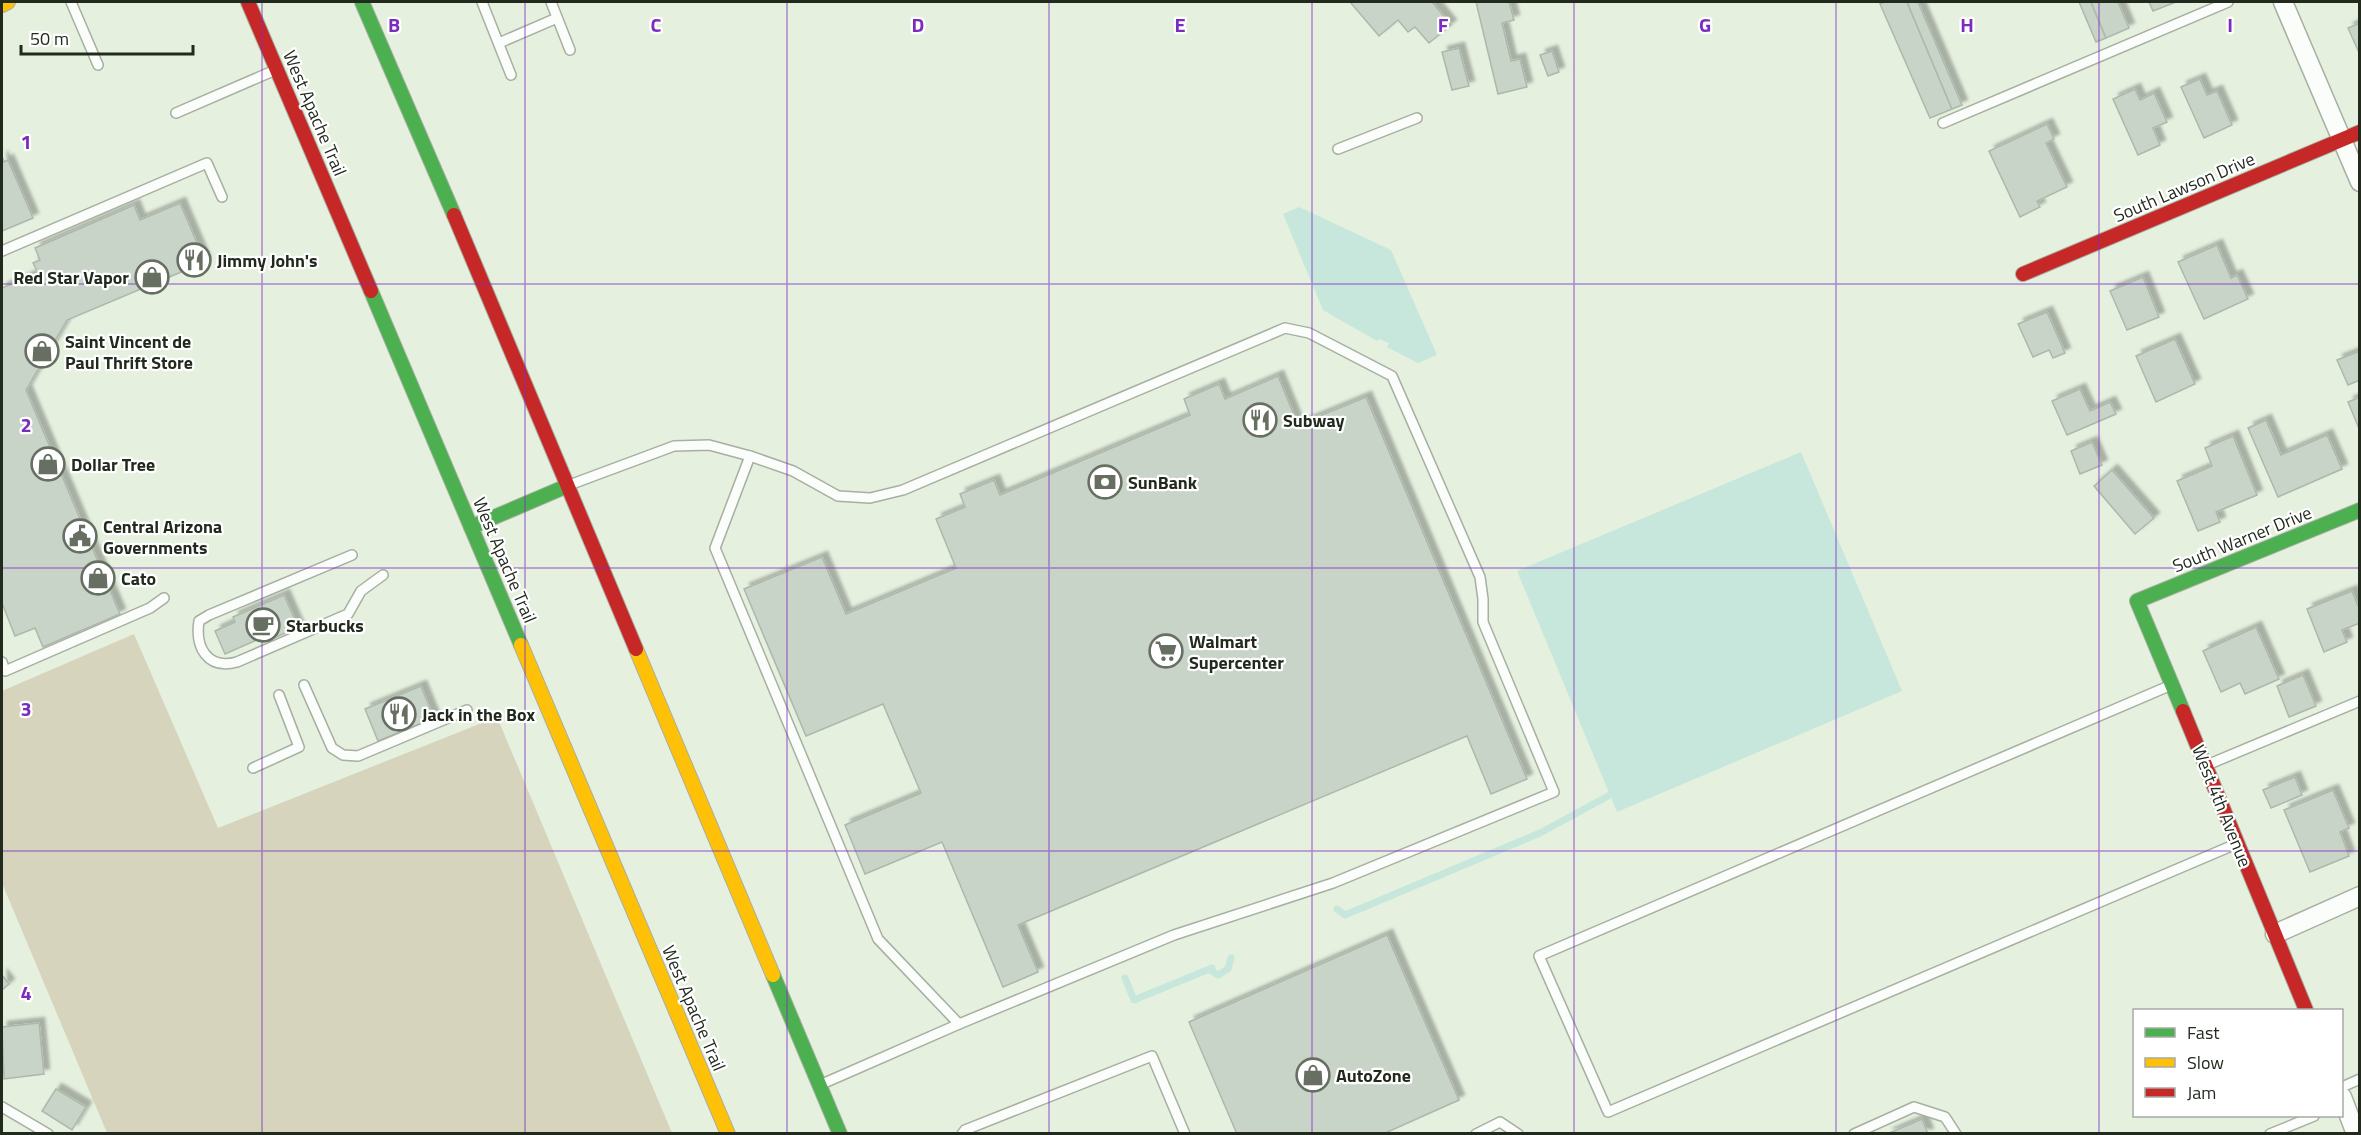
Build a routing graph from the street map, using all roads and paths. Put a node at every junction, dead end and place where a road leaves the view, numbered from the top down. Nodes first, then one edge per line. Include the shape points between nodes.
1 (8, 2) edge
2 (71, 2) edge
3 (248, 2) edge
4 (362, 2) edge
5 (482, 2) edge
6 (551, 2) edge
7 (2228, 2) edge
8 (2283, 2) edge
9 (2, 4) edge
10 (558, 18) junction
11 (499, 43) junction
12 (570, 50) dead end
13 (98, 65) dead end
14 (278, 70) junction
15 (511, 75) dead end
16 (176, 113) dead end
17 (1417, 118) dead end
18 (1943, 123) dead end
19 (2360, 132) edge
20 (2342, 140) junction
21 (1338, 149) dead end
22 (2360, 182) edge
23 (222, 197) dead end
24 (2, 251) edge
25 (2024, 274) dead end
26 (750, 456) junction
27 (567, 486) junction
28 (2360, 510) edge
29 (471, 526) junction
30 (352, 555) dead end
31 (383, 575) dead end
32 (164, 598) dead end
33 (2137, 601) joint
34 (2, 662) edge
35 (304, 685) dead end
36 (2172, 685) junction
37 (279, 695) dead end
38 (2360, 701) edge
39 (466, 710) dead end
40 (2205, 765) junction
41 (253, 768) dead end
42 (2237, 843) junction
43 (2360, 896) edge
44 (2275, 934) junction
45 (2305, 1009) edge
46 (959, 1024) junction
47 (2360, 1079) edge
48 (820, 1085) junction
49 (2343, 1097) edge
50 (2343, 1101) edge
51 (2, 1107) edge
52 (2312, 1117) edge
53 (48, 1134) edge
54 (728, 1134) edge
55 (840, 1134) edge
56 (962, 1134) edge
57 (1185, 1134) edge
58 (1476, 1134) edge
59 (1518, 1134) edge
60 (1854, 1134) edge
61 (1956, 1134) edge
62 (2270, 1134) edge
63 (2356, 1134) edge

1 - 9 main road
2 - 13 lane
3 - 14 main road, West Apache Trail
4 - 27 main road
5 - 11 lane
6 - 10 lane
7 - 18 lane
8 - 20 street
10 - 11 lane
10 - 12 lane
11 - 15 lane
14 - 16 lane
14 - 29 main road, West Apache Trail
17 - 21 lane
19 - 20 main road, South Lawson Drive
20 - 22 street
20 - 25 main road, South Lawson Drive
23 - 24 lane via 207,163
26 - 27 lane via 709,446 674,446
26 - 46 lane via 715,548 878,939
26 - 46 lane via 793,471 838,496 870,498 903,489 1285,328 1309,333 1392,376 1480,577 1483,622 1554,792 1333,884 1174,935
27 - 29 main road
27 - 48 main road
28 - 33 main road, South Warner Drive
29 - 54 main road, West Apache Trail
30 - 31 lane via 199,621 201,650 218,662 237,662 348,614 361,591
32 - 34 lane via 150,609 5,671
33 - 36 main road, West 4th Avenue
35 - 39 lane via 332,748 343,755 358,756
36 - 40 main road, West 4th Avenue
36 - 42 lane via 1539,956 1608,1112
37 - 41 lane via 299,747
38 - 40 lane
40 - 42 main road, West 4th Avenue
42 - 44 main road, West 4th Avenue
43 - 44 street
44 - 45 main road, West 4th Avenue
46 - 48 lane
47 - 49 lane
48 - 55 main road
50 - 63 street
51 - 53 lane
52 - 62 lane
56 - 57 lane via 1152,1056
58 - 59 lane via 1500,1122
60 - 61 lane via 1914,1107 1945,1117

